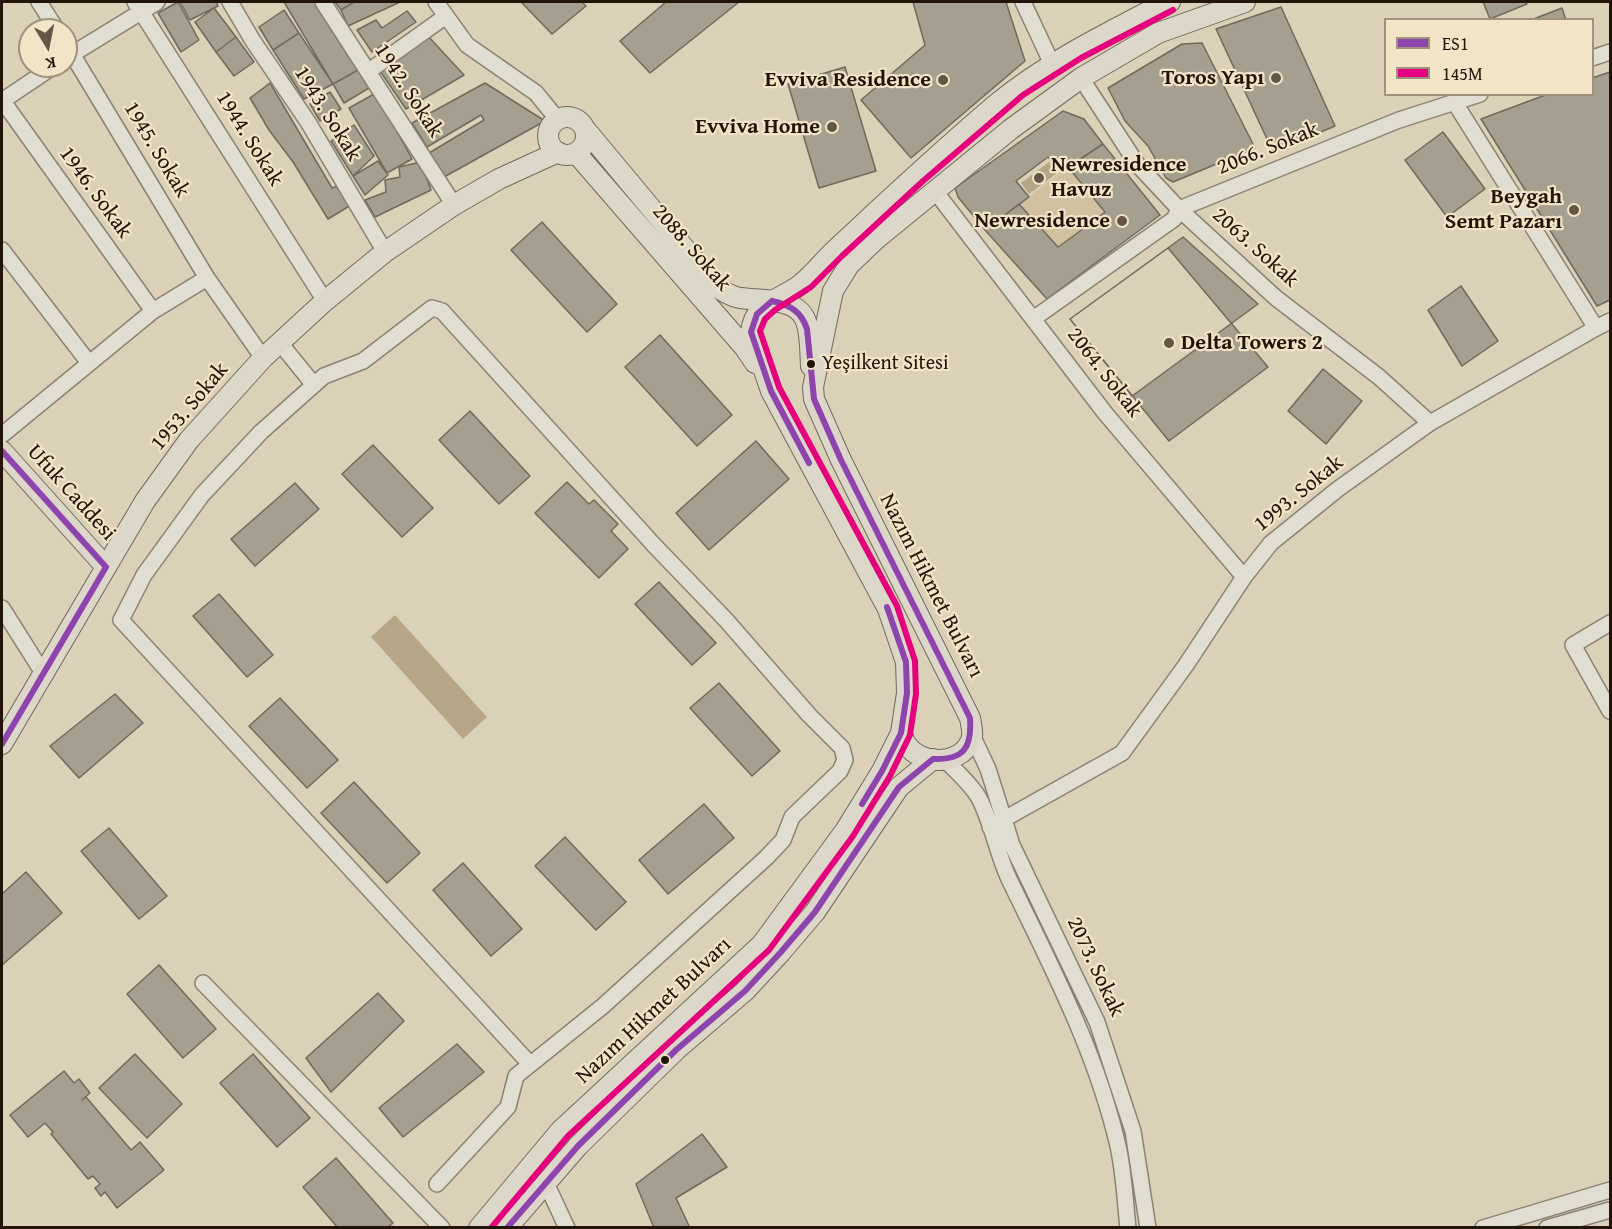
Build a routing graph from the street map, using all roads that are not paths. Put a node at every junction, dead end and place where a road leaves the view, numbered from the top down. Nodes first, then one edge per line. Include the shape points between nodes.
1 (39, 2) edge
2 (157, 2) edge
3 (230, 2) edge
4 (324, 2) edge
5 (436, 2) edge
6 (1023, 2) edge
7 (1245, 2) edge
8 (1162, 3) edge
9 (138, 6) edge
10 (446, 16) junction
11 (49, 18) edge
12 (1158, 33) junction
13 (78, 45) edge
14 (1611, 52) edge
15 (1594, 58) edge
16 (1052, 64) junction
17 (78, 68) edge
18 (369, 71) junction
19 (36, 78) edge
20 (1081, 78) junction
21 (1474, 96) edge
22 (2, 100) edge
23 (1455, 103) junction
24 (585, 129) junction
25 (560, 140) junction
26 (935, 191) junction
27 (454, 206) junction
28 (1179, 209) junction
29 (2, 250) edge
30 (385, 252) junction
31 (207, 278) junction
32 (772, 301) junction
33 (326, 302) junction
34 (153, 311) junction
35 (1033, 318) junction
36 (1611, 321) edge
37 (1596, 328) junction
38 (280, 343) junction
39 (263, 358) junction
40 (89, 363) junction
41 (765, 378) junction
42 (314, 385) junction
43 (813, 387) junction
44 (1430, 423) junction
45 (2, 435) edge
46 (2, 451) edge
47 (106, 567) junction
48 (1244, 577) junction
49 (2, 608) edge
50 (1611, 623) edge
51 (43, 674) junction
52 (1611, 711) edge
53 (901, 732) junction
54 (972, 735) junction
55 (2, 744) edge
56 (939, 760) junction
57 (996, 823) junction
58 (203, 983) dead end
59 (530, 1064) junction
60 (546, 1183) junction
61 (437, 1184) dead end
62 (1611, 1190) edge
63 (1611, 1210) edge
64 (442, 1227) edge
65 (479, 1227) edge
66 (507, 1227) edge
67 (567, 1227) edge
68 (1128, 1227) edge
69 (1148, 1227) edge
70 (1484, 1227) edge
71 (1547, 1227) edge

1 - 11 street
2 - 9 street
3 - 30 street, 1943. Sokak via 308,122
4 - 18 street, 1942. Sokak
5 - 10 street
6 - 16 street
7 - 12 main road, Nazım Hikmet Bulvarı
8 - 12 main road
8 - 16 main road, Nazım Hikmet Bulvarı
9 - 13 street
9 - 33 street, 1944. Sokak
10 - 18 street
10 - 25 street via 467,45 536,93
12 - 20 main road, Nazım Hikmet Bulvarı
14 - 15 street
16 - 32 main road, Nazım Hikmet Bulvarı via 1000,101 834,250 800,286
17 - 31 street, 1945. Sokak
18 - 27 street, 1942. Sokak
19 - 22 street
20 - 26 main road, Nazım Hikmet Bulvarı
20 - 28 street, 2063. Sokak via 1137,164
21 - 23 street, 2066. Sokak
22 - 34 street, 1946. Sokak
23 - 28 street, 2066. Sokak via 1399,120
23 - 37 street
24 - 25 main road via 586,140 580,150
24 - 25 main road via 576,120 564,118
24 - 32 main road via 715,285 738,298
25 - 27 main road, 1953. Sokak
25 - 41 main road, 2088. Sokak via 745,348
26 - 35 street, 2064. Sokak
26 - 43 main road, Nazım Hikmet Bulvarı via 849,265 833,291
27 - 30 main road, 1953. Sokak
28 - 35 street, 2066. Sokak via 1174,219 1106,263
28 - 44 street, 2063. Sokak via 1276,298 1379,377
29 - 40 street
30 - 33 main road, 1953. Sokak
31 - 34 street
31 - 39 street, 1945. Sokak
32 - 41 main road, Nazım Hikmet Bulvarı via 757,312 751,332
32 - 43 main road via 793,307 804,318
33 - 38 main road, 1953. Sokak
34 - 40 street
35 - 48 street, 2064. Sokak via 1105,413
36 - 37 street, 1993. Sokak
37 - 44 street, 1993. Sokak
38 - 39 main road, 1953. Sokak
38 - 42 street
39 - 47 main road, 1953. Sokak via 189,440 145,501
40 - 45 street
41 - 53 main road, Nazım Hikmet Bulvarı via 888,609 906,662 907,693
42 - 59 street via 261,432 202,495 144,575 121,620
42 - 59 street via 324,376 363,361 432,308 442,311 842,748 845,760 840,771 792,817 783,840 766,858 592,1015
43 - 54 main road, Nazım Hikmet Bulvarı via 814,399 841,460 970,718
44 - 48 street, 1993. Sokak via 1271,543
46 - 47 main road, Ufuk Caddesi
47 - 51 main road, 1953. Sokak
48 - 57 street, 1993. Sokak via 1122,753
49 - 51 street
50 - 52 street via 1573,645
51 - 55 main road, 1953. Sokak
53 - 56 main road via 907,746 919,755
53 - 65 main road, Nazım Hikmet Bulvarı via 845,831 762,944 561,1130
54 - 56 main road, Nazım Hikmet Bulvarı via 964,751
54 - 57 street, 2073. Sokak via 988,769
56 - 57 street, 2073. Sokak via 967,782
56 - 60 main road, Nazım Hikmet Bulvarı via 899,787 815,912 745,991 676,1050
57 - 68 street, 2073. Sokak via 1008,877 1073,1010 1096,1072 1118,1146
57 - 69 street, 2073. Sokak via 1012,845 1097,1022 1133,1131
58 - 64 street
59 - 61 street via 516,1076 508,1107
60 - 66 main road, Nazım Hikmet Bulvarı
60 - 67 street
62 - 70 street
63 - 71 street

